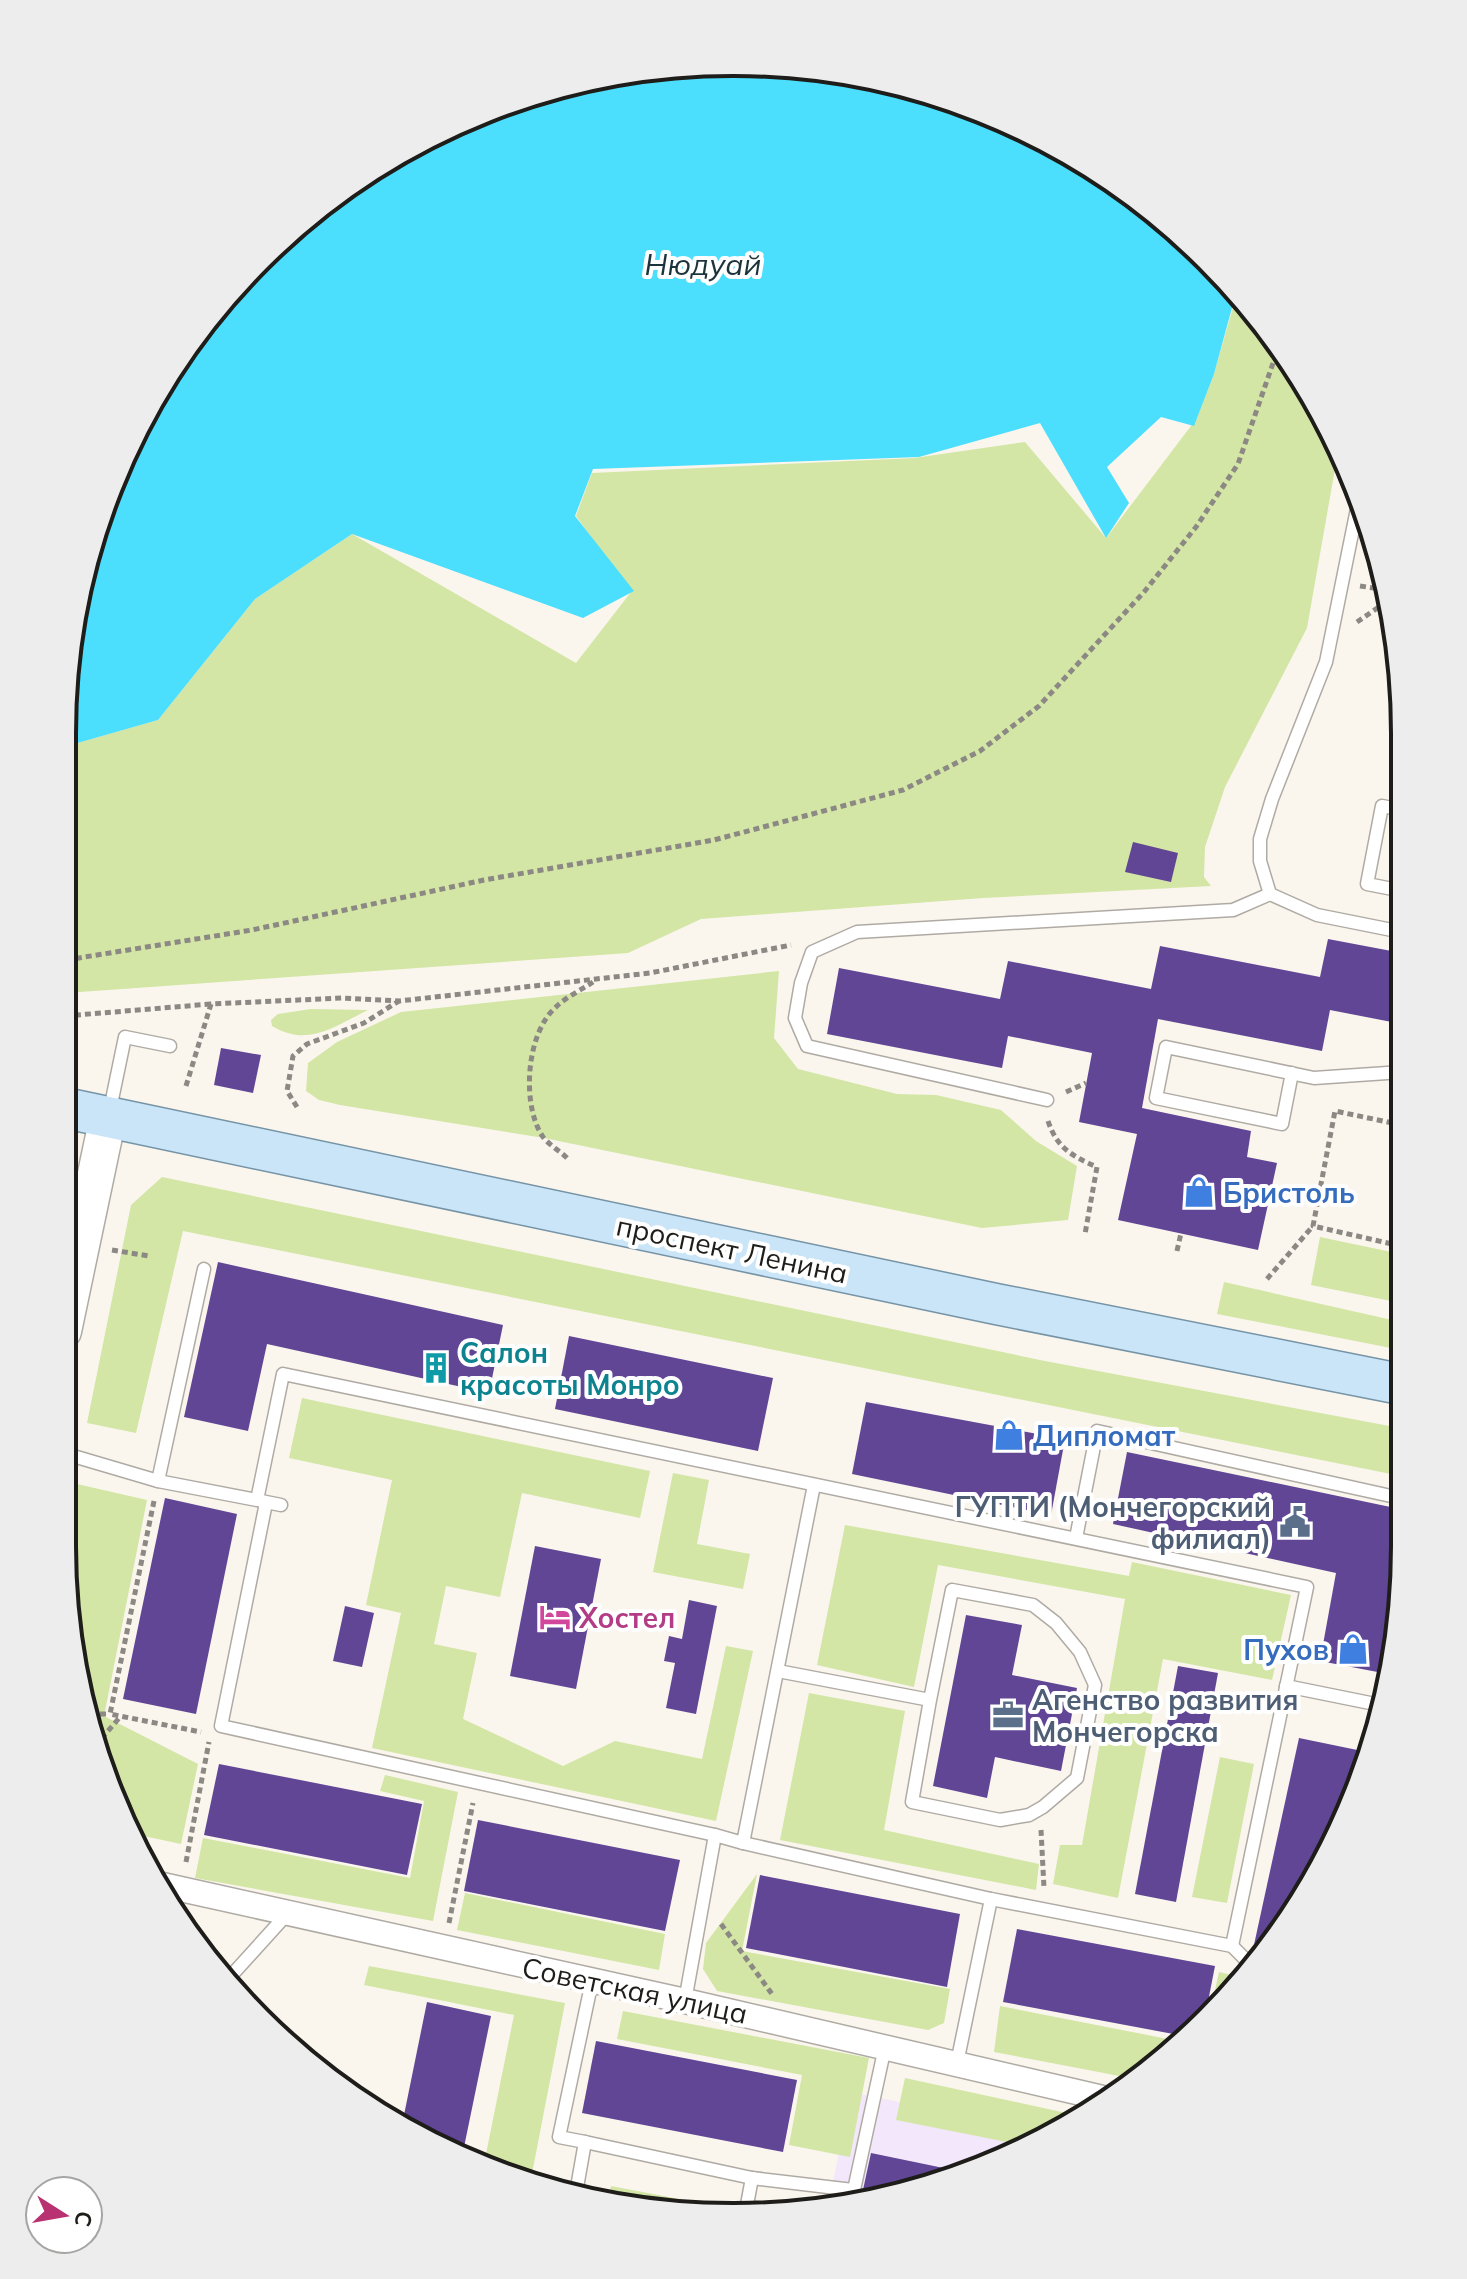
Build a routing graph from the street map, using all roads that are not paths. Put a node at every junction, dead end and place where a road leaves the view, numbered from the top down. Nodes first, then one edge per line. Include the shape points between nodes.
1 (1355, 519) edge
2 (1391, 808) edge
3 (1391, 889) edge
4 (1270, 894) junction
5 (1391, 930) edge
6 (170, 1046) dead end
7 (1292, 1073) junction
8 (1391, 1073) edge
9 (1047, 1100) road end
10 (76, 1110) edge
11 (108, 1117) junction
12 (76, 1269) edge
13 (204, 1269) dead end
14 (1391, 1382) edge
15 (76, 1457) edge
16 (158, 1481) junction
17 (814, 1485) junction
18 (1391, 1496) edge
19 (262, 1502) junction
20 (281, 1505) dead end
21 (1076, 1538) junction
22 (778, 1671) junction
23 (1286, 1686) junction
24 (930, 1700) junction
25 (1372, 1703) edge
26 (715, 1835) junction
27 (743, 1843) junction
28 (172, 1886) edge
29 (991, 1899) junction
30 (288, 1913) junction
31 (1232, 1946) junction
32 (1245, 1959) edge
33 (234, 1973) edge
34 (592, 1981) junction
35 (685, 2001) junction
36 (885, 2047) junction
37 (957, 2063) junction
38 (1093, 2096) edge
39 (585, 2142) junction
40 (752, 2178) junction
41 (578, 2184) edge
42 (854, 2191) edge
43 (842, 2193) edge
44 (747, 2203) edge

1 - 4 lane via 1326,662 1260,839
2 - 3 lane via 1382,806 1367,884
4 - 5 lane via 1317,915
4 - 9 lane via 1233,910 857,932 812,952 795,1018 807,1046
6 - 11 lane via 125,1037
7 - 7 lane via 1166,1047 1156,1098 1282,1124
7 - 8 lane via 1314,1078
10 - 11 main road, проспект Ленина
11 - 12 street
11 - 14 main road, проспект Ленина
13 - 16 lane
15 - 16 lane
16 - 19 lane
17 - 19 lane via 283,1374
17 - 21 lane
17 - 22 lane
18 - 21 lane via 1097,1431
19 - 20 lane
19 - 26 lane via 221,1726
21 - 23 lane via 1307,1587
22 - 24 lane
22 - 27 lane
23 - 25 lane
23 - 31 lane
24 - 24 lane via 952,1590 1033,1605 1080,1652 1095,1685 1077,1778 1029,1815 1000,1820 912,1802
26 - 27 lane
26 - 35 lane
27 - 29 lane
28 - 30 street, Советская улица
29 - 31 lane
29 - 37 lane
30 - 33 lane
30 - 34 street, Советская улица
31 - 32 lane
34 - 35 street, Советская улица
34 - 39 lane via 559,2137
35 - 36 street, Советская улица
36 - 37 street, Советская улица
36 - 42 lane
37 - 38 street, Советская улица
39 - 40 lane
39 - 41 lane
40 - 43 lane
40 - 44 lane

